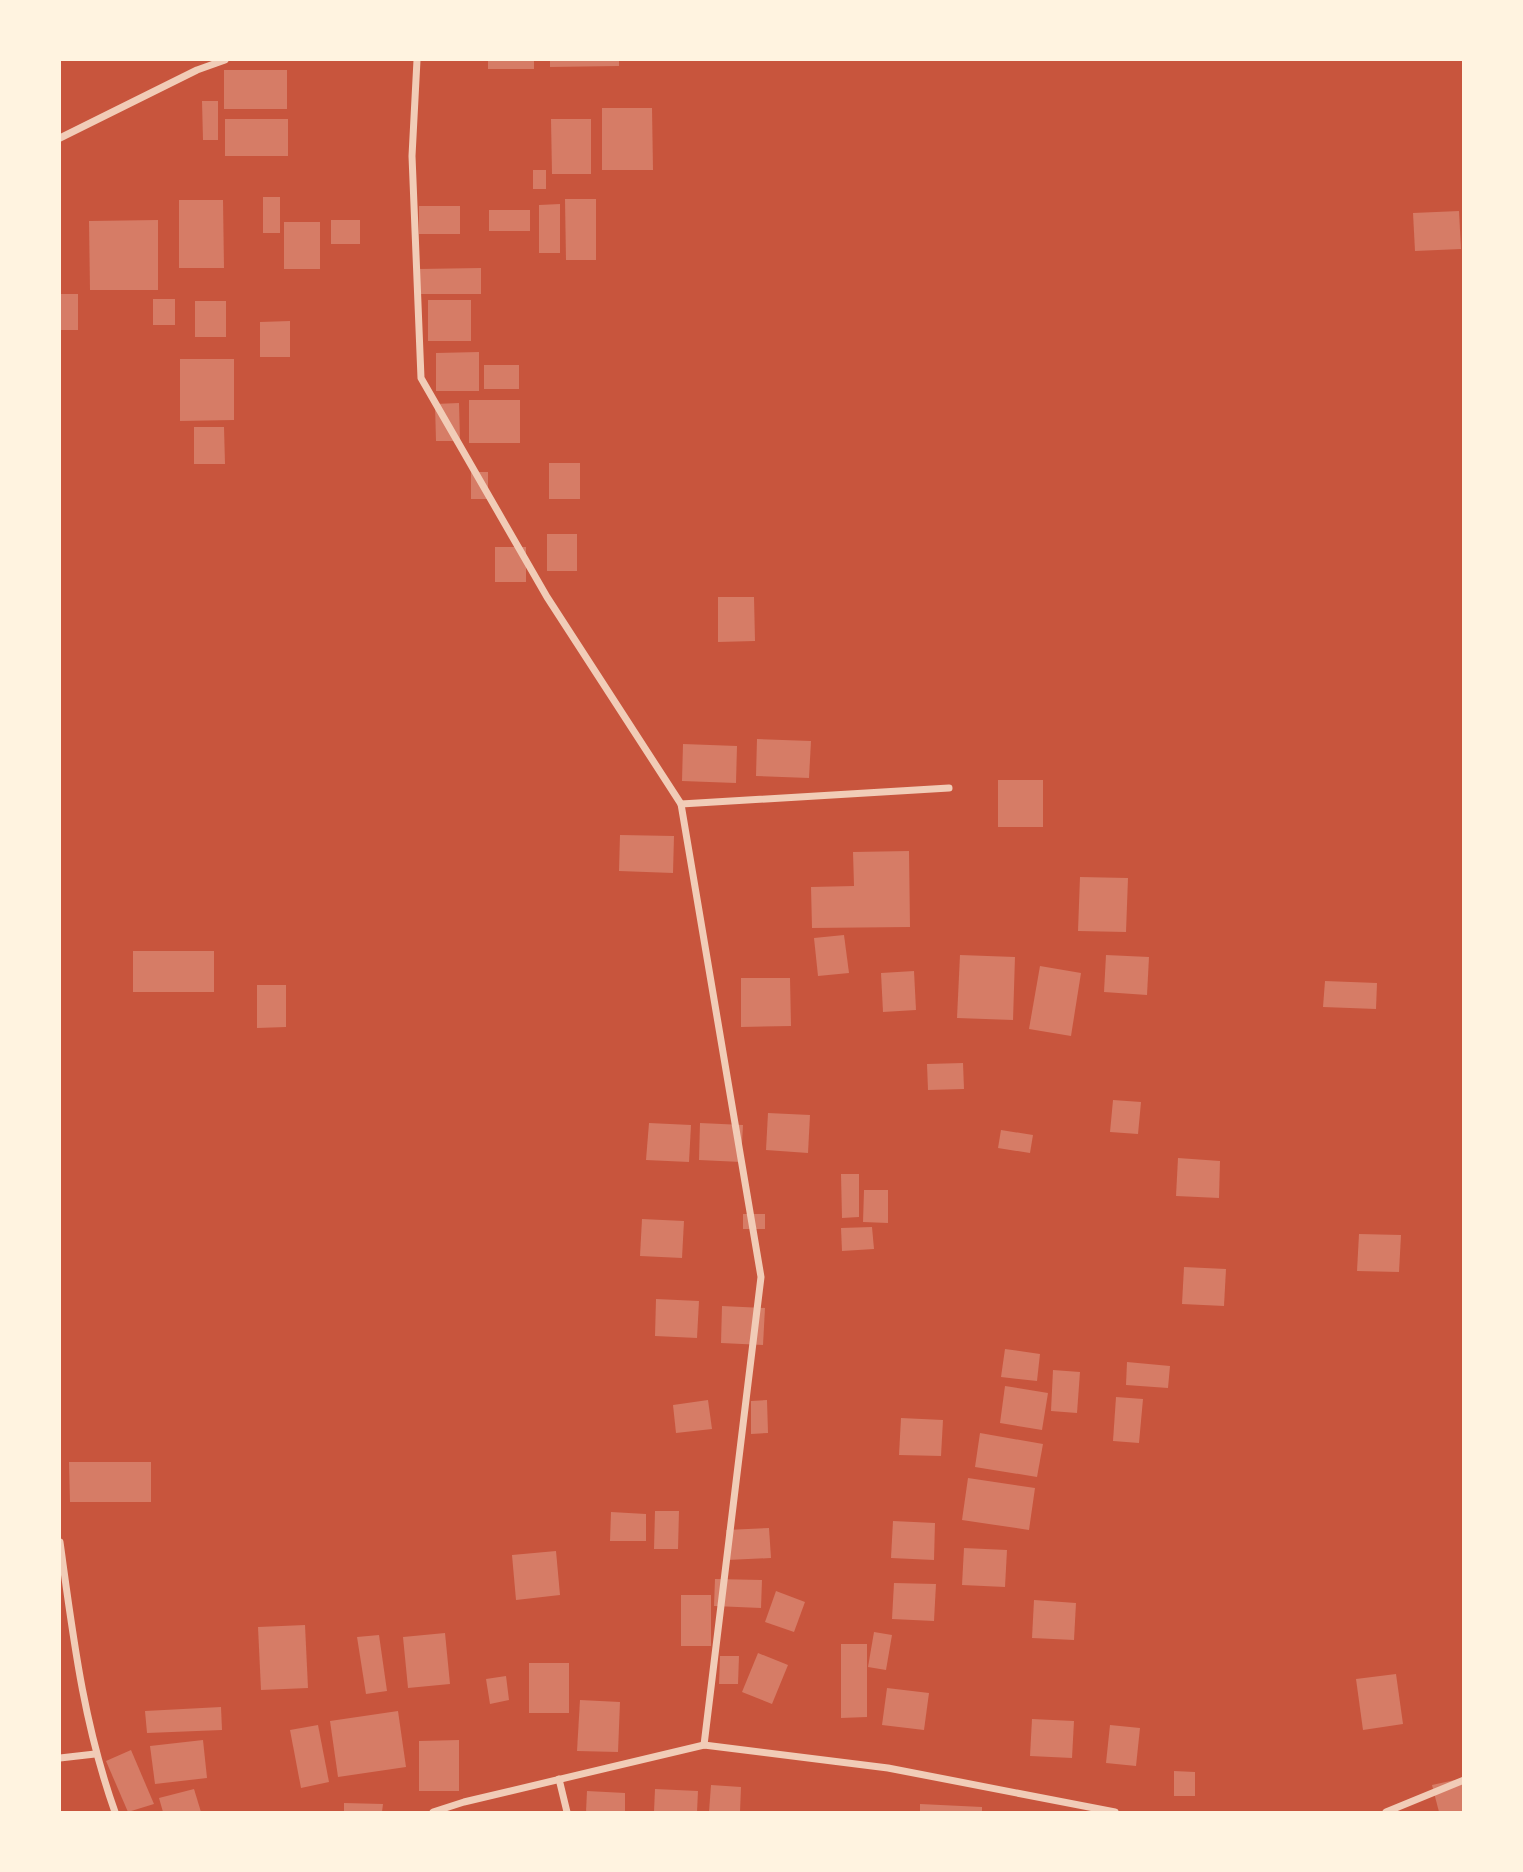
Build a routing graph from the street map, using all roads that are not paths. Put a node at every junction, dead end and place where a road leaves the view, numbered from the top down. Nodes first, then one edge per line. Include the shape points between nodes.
1 (225, 60) edge
2 (417, 60) edge
3 (60, 138) edge
4 (949, 788) dead end
5 (681, 804) junction
6 (60, 1542) edge
7 (704, 1745) junction
8 (95, 1755) junction
9 (60, 1758) edge
10 (559, 1779) junction
11 (1464, 1780) edge
12 (115, 1812) edge
13 (432, 1812) edge
14 (567, 1812) edge
15 (1115, 1812) edge
16 (1386, 1812) edge

1 - 3 street via 197,69
2 - 5 street via 412,156 421,378 547,597
4 - 5 street
5 - 7 street via 761,1277
6 - 8 street
7 - 10 street
7 - 15 street via 888,1769
8 - 9 street
8 - 12 street
10 - 13 street
10 - 14 street
11 - 16 street

